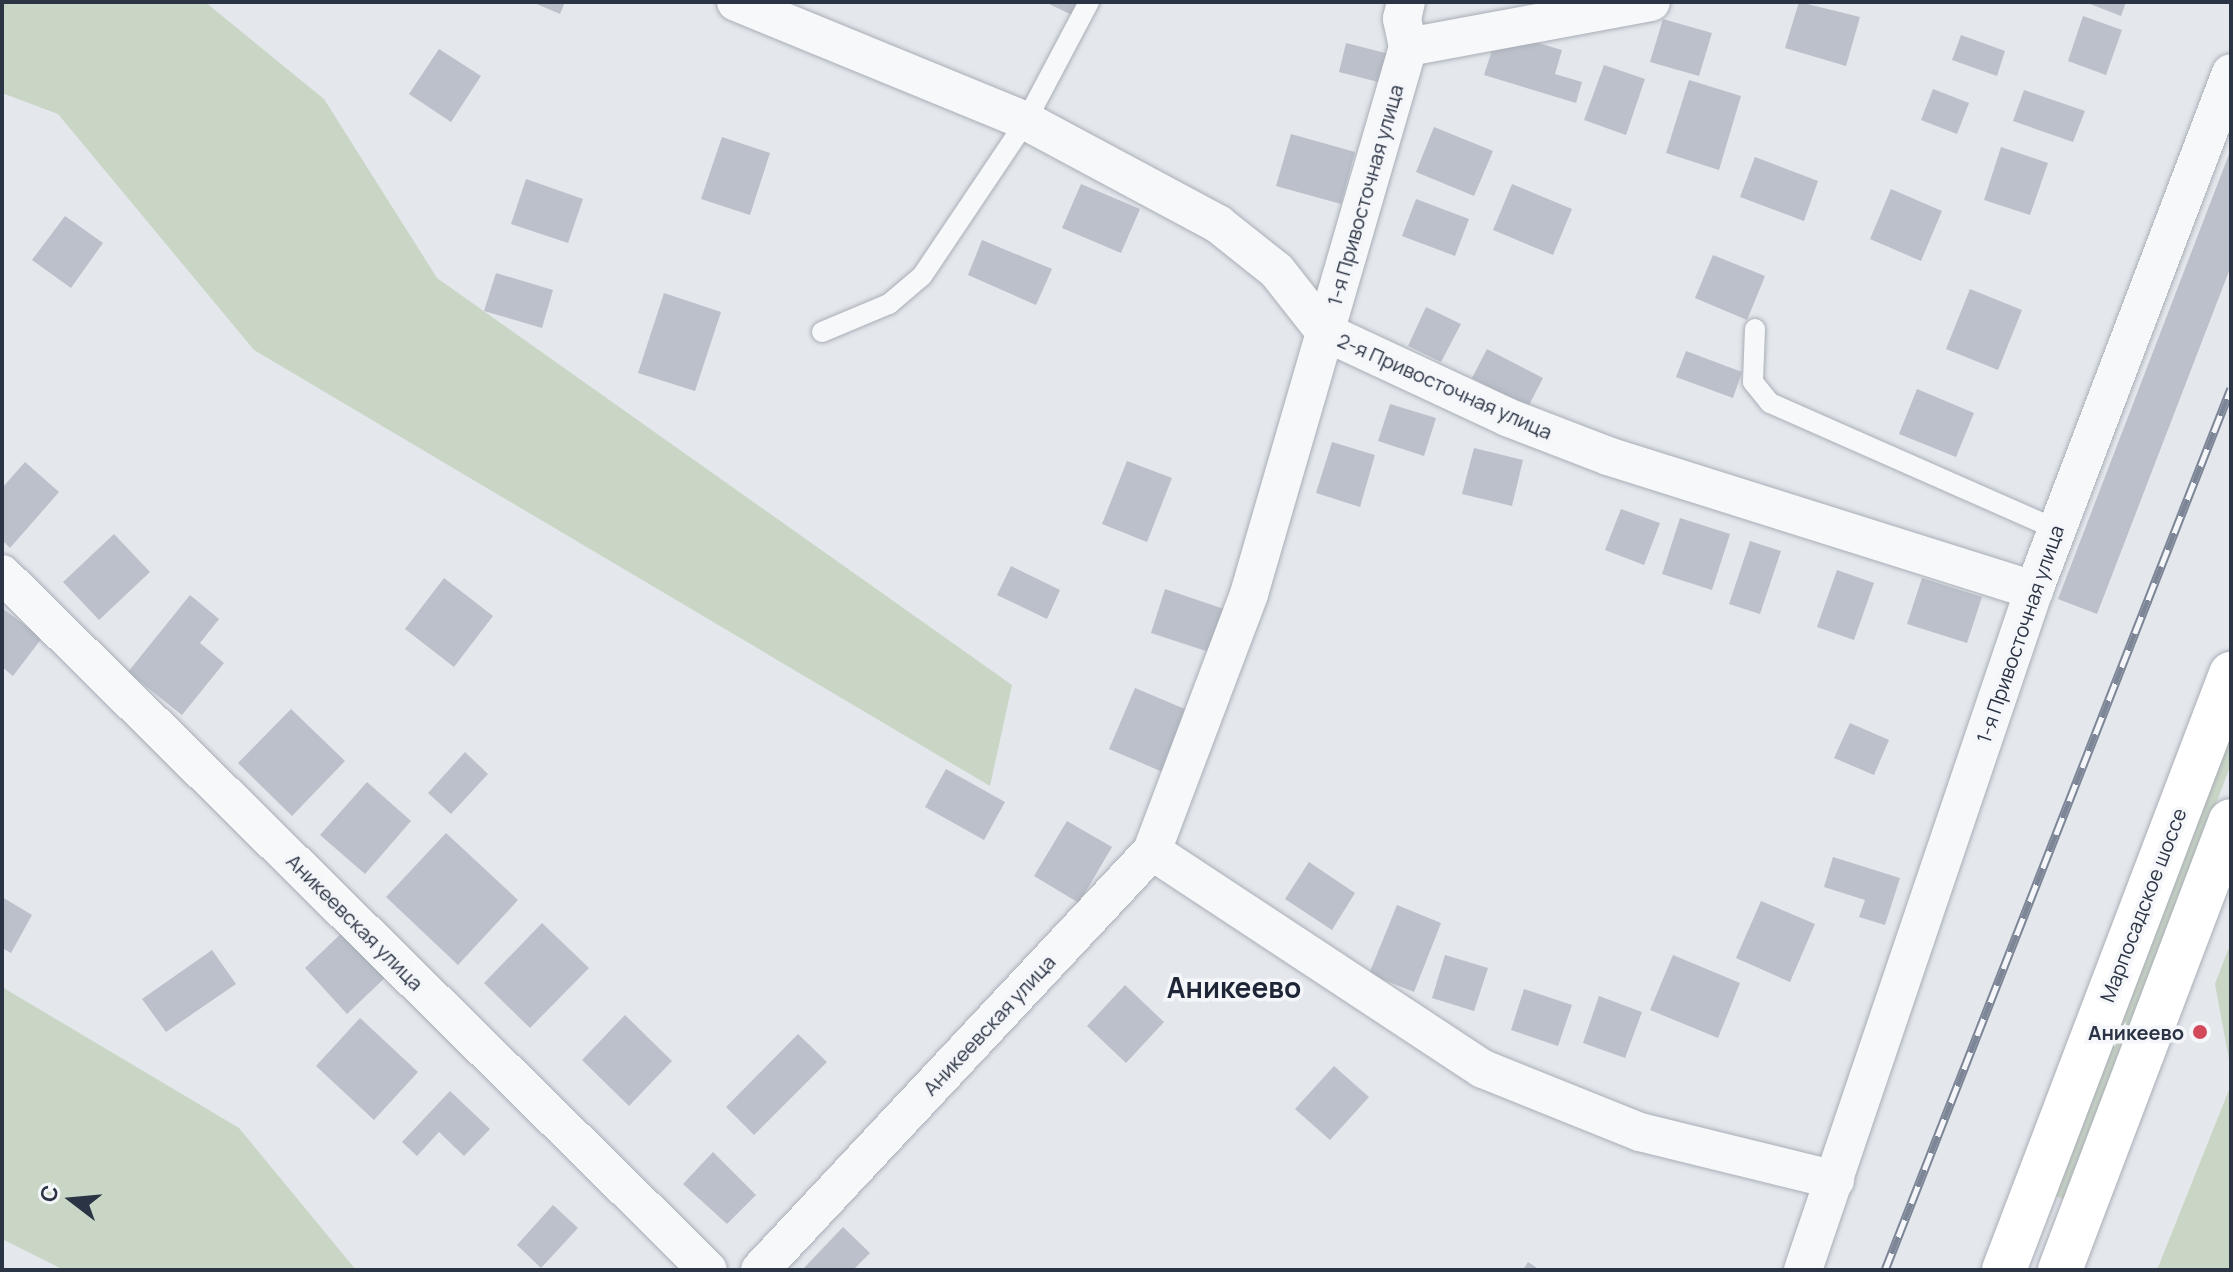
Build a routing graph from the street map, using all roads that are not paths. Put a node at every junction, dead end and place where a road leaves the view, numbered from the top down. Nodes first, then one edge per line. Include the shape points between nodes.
1 (736, 2) edge
2 (1089, 2) edge
3 (1406, 2) edge
4 (1651, 2) edge
5 (1408, 47) junction
6 (2231, 73) edge
7 (1026, 121) junction
8 (1755, 329) dead end
9 (822, 332) dead end
10 (1325, 332) junction
11 (2056, 529) junction
12 (2, 574) edge
13 (2034, 590) junction
14 (2231, 674) edge
15 (2231, 821) edge
16 (1152, 851) junction
17 (1831, 1191) junction
18 (708, 1270) edge
19 (760, 1270) edge
20 (1803, 1270) edge
21 (2004, 1270) edge
22 (2060, 1270) edge

1 - 7 street, 2-я Привосточная улица
2 - 7 lane
3 - 5 street via 1402,19
4 - 5 street
5 - 10 street, 1-я Привосточная улица
6 - 11 street, 1-я Привосточная улица
7 - 9 lane via 922,276 889,304
7 - 10 street, 2-я Привосточная улица via 1218,224 1277,271
8 - 11 lane via 1753,382 1770,403
10 - 13 street, 2-я Привосточная улица via 1507,417 1608,456
10 - 16 street, 1-я Привосточная улица via 1249,594
11 - 13 street, 1-я Привосточная улица
12 - 18 street, Аникеевская улица
13 - 17 street, 1-я Привосточная улица
14 - 21 main road, Марпосадское шоссе
15 - 22 main road
16 - 17 street via 1483,1069 1640,1132
16 - 19 street, Аникеевская улица
17 - 20 street

